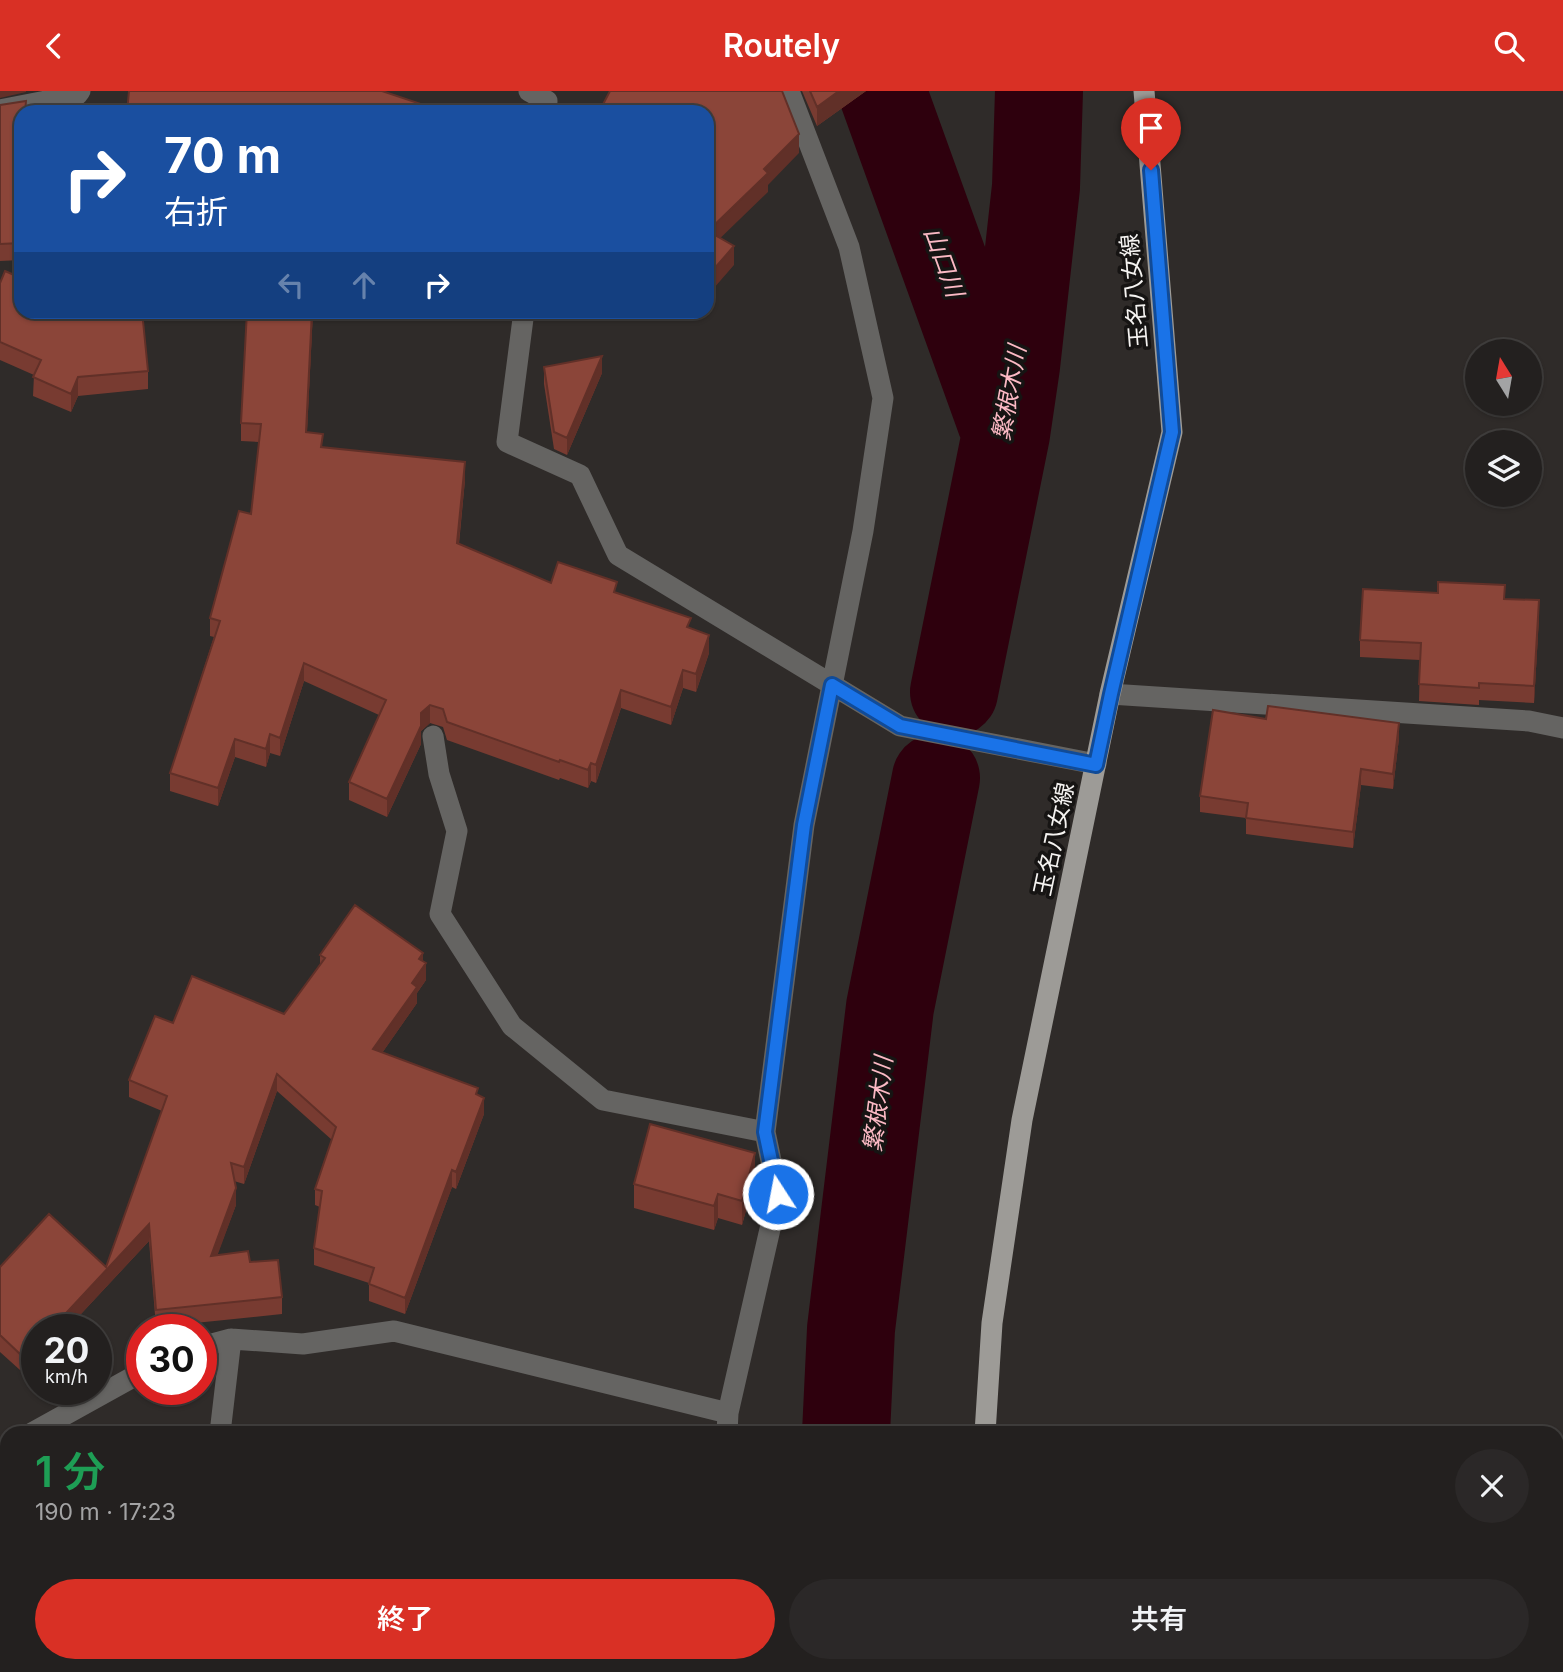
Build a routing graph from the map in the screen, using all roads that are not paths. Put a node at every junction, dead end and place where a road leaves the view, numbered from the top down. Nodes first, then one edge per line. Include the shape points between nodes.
1 (80, 91) edge
2 (529, 91) edge
3 (789, 91) edge
4 (1144, 91) edge
5 (26, 105) edge
6 (546, 105) edge
7 (523, 319) edge
8 (832, 685) junction
9 (1111, 694) junction
10 (1563, 727) edge
11 (433, 736) dead end
12 (1096, 765) junction
13 (765, 1132) junction
14 (231, 1339) junction
15 (217, 1343) edge
16 (126, 1381) edge
17 (728, 1423) edge
18 (45, 1426) edge
19 (221, 1426) edge
20 (985, 1426) edge

1 - 5 street
2 - 6 street via 547,101
3 - 8 street via 849,247 883,398 863,531
4 - 9 main road, 玉名八女線 via 1172,432
7 - 8 street via 507,442 580,475 618,555
8 - 12 street via 900,726
8 - 13 street via 804,825
9 - 10 street
9 - 12 main road, 玉名八女線
11 - 13 street via 457,831 440,914 512,1026 603,1100
12 - 20 main road, 玉名八女線 via 1022,1121 992,1323
13 - 17 street via 778,1194
14 - 15 street
14 - 17 street via 303,1344 394,1331
14 - 19 street
16 - 18 street

